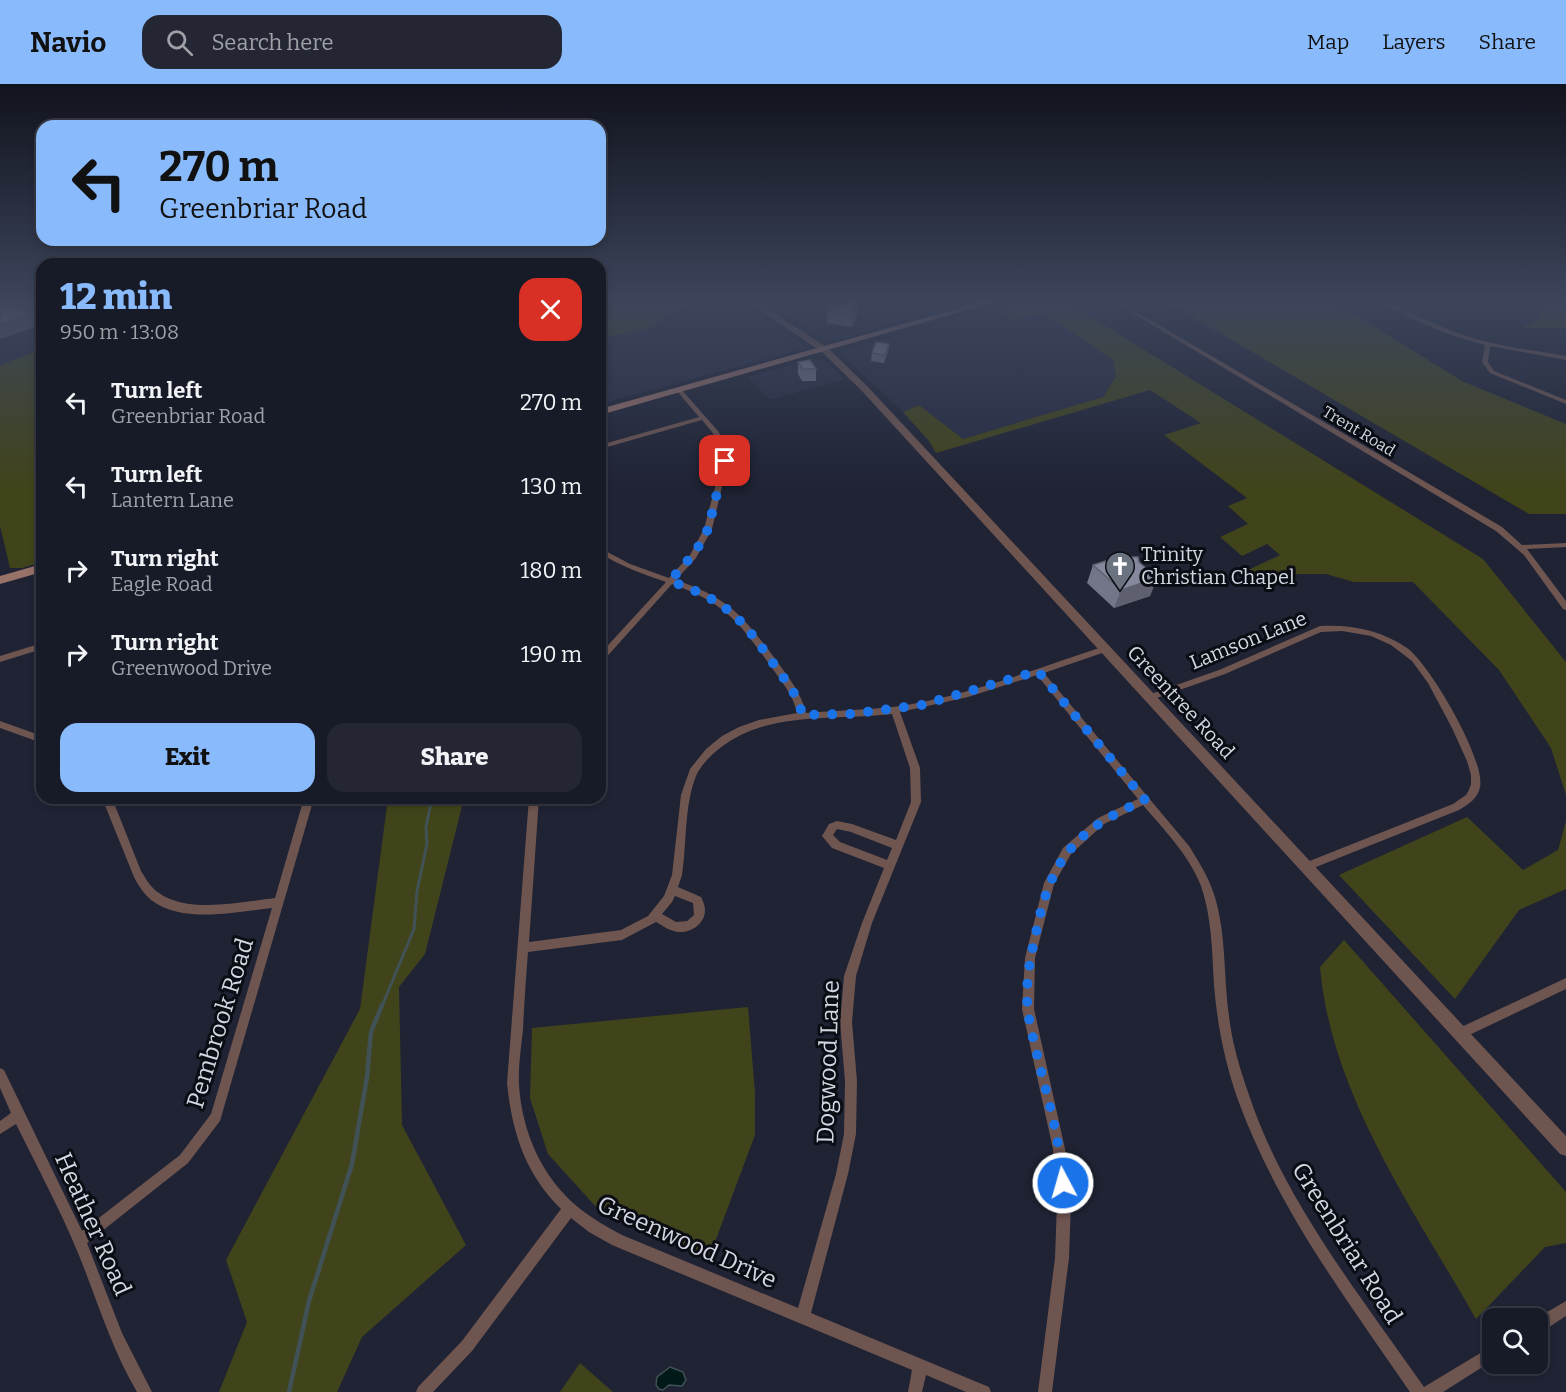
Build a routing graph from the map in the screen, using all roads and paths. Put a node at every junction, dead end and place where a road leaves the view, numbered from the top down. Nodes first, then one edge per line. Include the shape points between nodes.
1 (777, 363) edge
2 (838, 363) edge
3 (1219, 363) edge
4 (1486, 363) edge
5 (679, 390) junction
6 (1566, 402) edge
7 (606, 410) edge
8 (704, 417) junction
9 (606, 445) edge
10 (1566, 544) edge
11 (1522, 547) junction
12 (606, 553) edge
13 (36, 570) edge
14 (0, 580) edge
15 (670, 581) junction
16 (1566, 607) edge
17 (36, 648) edge
18 (1105, 649) junction
19 (606, 652) edge
20 (0, 659) edge
21 (1038, 671) junction
22 (1151, 697) junction
23 (894, 710) junction
24 (802, 715) junction
25 (0, 724) edge
26 (36, 738) edge
27 (1145, 800) junction
28 (110, 804) edge
29 (307, 804) edge
30 (534, 804) edge
31 (899, 846) junction
32 (890, 866) junction
33 (1306, 867) junction
34 (673, 890) junction
35 (279, 902) junction
36 (657, 917) junction
37 (522, 948) junction
38 (1566, 983) edge
39 (1461, 1033) junction
40 (0, 1074) edge
41 (18, 1116) junction
42 (0, 1128) edge
43 (1566, 1148) edge
44 (569, 1210) junction
45 (79, 1241) junction
46 (1566, 1308) edge
47 (803, 1317) junction
48 (1548, 1320) edge
49 (1482, 1359) edge
50 (920, 1366) junction
51 (145, 1392) edge
52 (423, 1392) edge
53 (915, 1392) edge
54 (984, 1392) edge
55 (1045, 1392) edge
56 (1419, 1392) edge
57 (1429, 1392) edge

1 - 5 main road
2 - 18 street, Greentree Road
3 - 11 street, Trent Road via 1487,522
4 - 6 street via 1492,372
5 - 7 main road
5 - 8 street
8 - 9 street
8 - 15 street via 720,438 725,461 708,529 696,551
10 - 11 street
11 - 16 street, Trent Road
12 - 15 street
13 - 14 main road
15 - 19 street
15 - 24 street via 715,599 736,615 794,692
17 - 20 street
18 - 21 street
18 - 22 street, Greentree Road
21 - 23 street via 951,698
21 - 27 street, Greenbriar Road
22 - 33 street, Greentree Road
22 - 33 street, Lamson Lane via 1222,672 1320,629 1363,631 1412,656 1427,674 1473,761 1477,782 1474,791 1456,807
23 - 24 street
23 - 31 street, Dogwood Lane via 913,762 917,788 916,802
24 - 34 street via 750,726 702,757 687,791
25 - 26 street
27 - 55 street via 1101,821 1067,851 1049,883 1030,958 1028,1009 1059,1149 1064,1202 1062,1258
27 - 56 street, Greenbriar Road via 1194,861 1210,896 1218,931 1220,992 1228,1046 1263,1145 1303,1223
28 - 35 street via 143,884 161,900 178,908 202,910
29 - 35 street, Pembrook Road
30 - 37 street, Greenwood Drive
31 - 32 street, Dogwood Lane
31 - 32 street via 844,826 828,831 827,836 836,845
32 - 47 street, Dogwood Lane via 850,976 846,1022 850,1134
33 - 39 street, Greentree Road
34 - 36 street
34 - 36 street via 698,900 699,916 691,924 678,927
35 - 45 street, Pembrook Road via 216,1117 184,1159
36 - 37 street via 622,935
37 - 44 street, Greenwood Drive via 514,1098 534,1164
38 - 39 street
39 - 43 street, Greentree Road
40 - 41 street, Heather Road
41 - 42 street
41 - 45 street, Heather Road
44 - 47 street, Greenwood Drive via 617,1240
44 - 52 street via 466,1346
45 - 51 street, Heather Road
46 - 48 street
47 - 50 street, Greenwood Drive
49 - 57 street
50 - 53 street
50 - 54 street, Greenwood Drive

